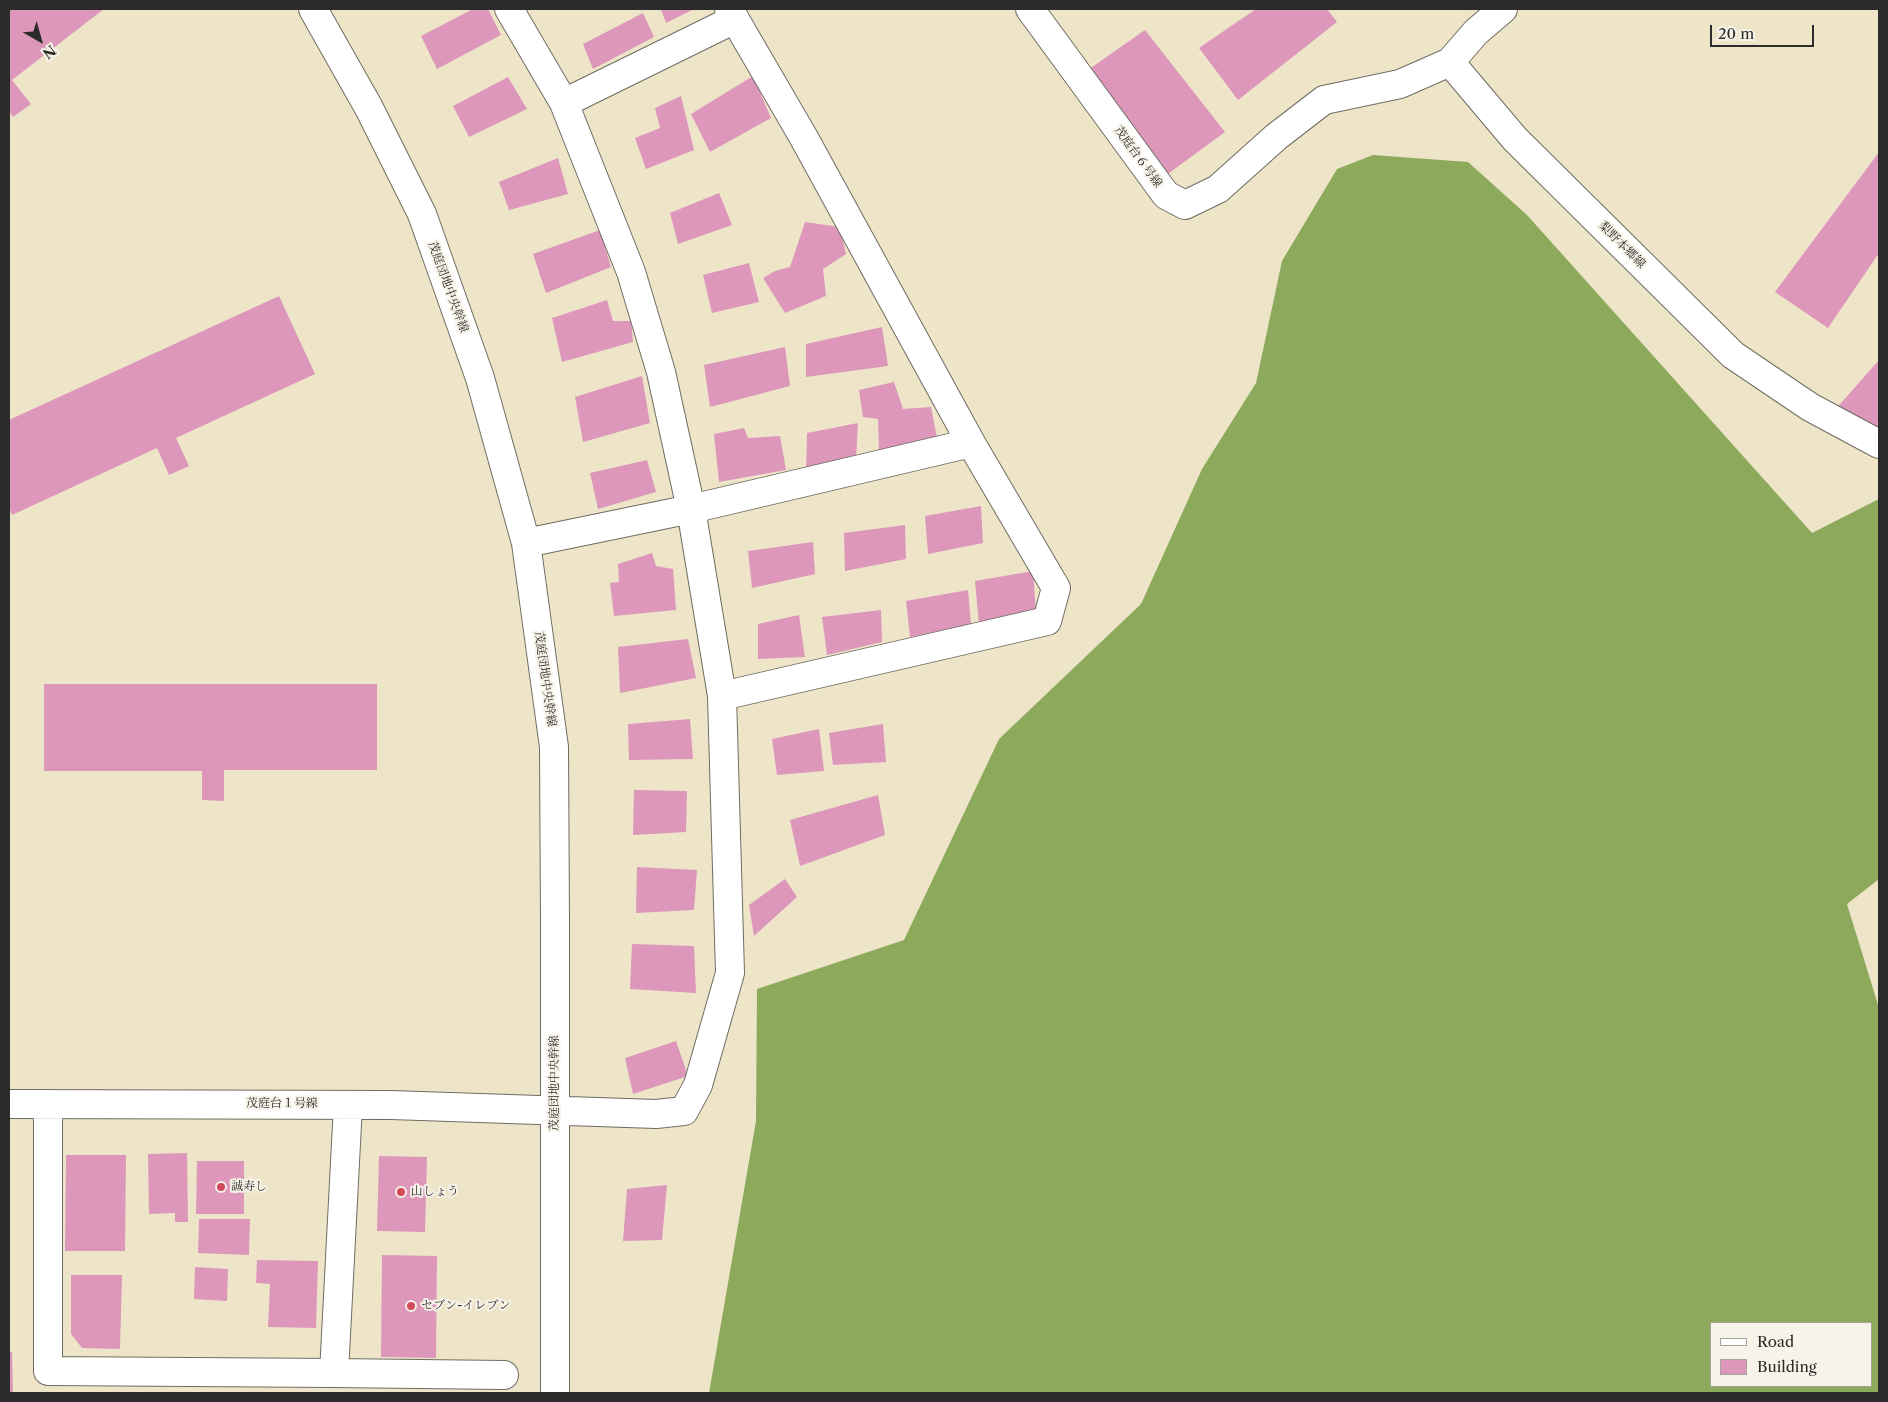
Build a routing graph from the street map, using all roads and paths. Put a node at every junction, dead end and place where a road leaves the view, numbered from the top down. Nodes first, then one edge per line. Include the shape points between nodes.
1 (313, 9) edge
2 (509, 9) edge
3 (1030, 9) edge
4 (1503, 9) edge
5 (732, 14) edge
6 (1450, 62) junction
7 (564, 103) junction
8 (971, 443) junction
9 (1879, 444) edge
10 (691, 509) junction
11 (526, 543) junction
12 (722, 696) junction
13 (9, 1104) edge
14 (48, 1104) junction
15 (348, 1105) junction
16 (555, 1110) junction
17 (334, 1373) junction
18 (504, 1374) dead end
19 (555, 1393) edge

1 - 11 street, 茂庭団地中央幹線 via 369,108 422,214 480,378
2 - 7 street
3 - 6 street, 茂庭台６号線 via 1166,195 1185,205 1218,190 1276,137 1324,100 1400,84
4 - 6 street via 1476,32
5 - 7 street
5 - 8 street via 804,138
6 - 9 street, 梨野本郷線 via 1515,140 1733,355 1810,407
7 - 10 street via 631,272 661,372
8 - 10 street
8 - 12 street via 1056,588 1047,621
10 - 11 street
10 - 12 street
11 - 16 street, 茂庭団地中央幹線 via 554,746
12 - 16 street, 茂庭台１号線 via 730,973 698,1085 684,1111 656,1114
13 - 14 street, 茂庭台１号線
14 - 15 street, 茂庭台１号線
14 - 17 street via 48,1370
15 - 16 street, 茂庭台１号線
15 - 17 street
16 - 19 street, 茂庭団地中央幹線
17 - 18 street

